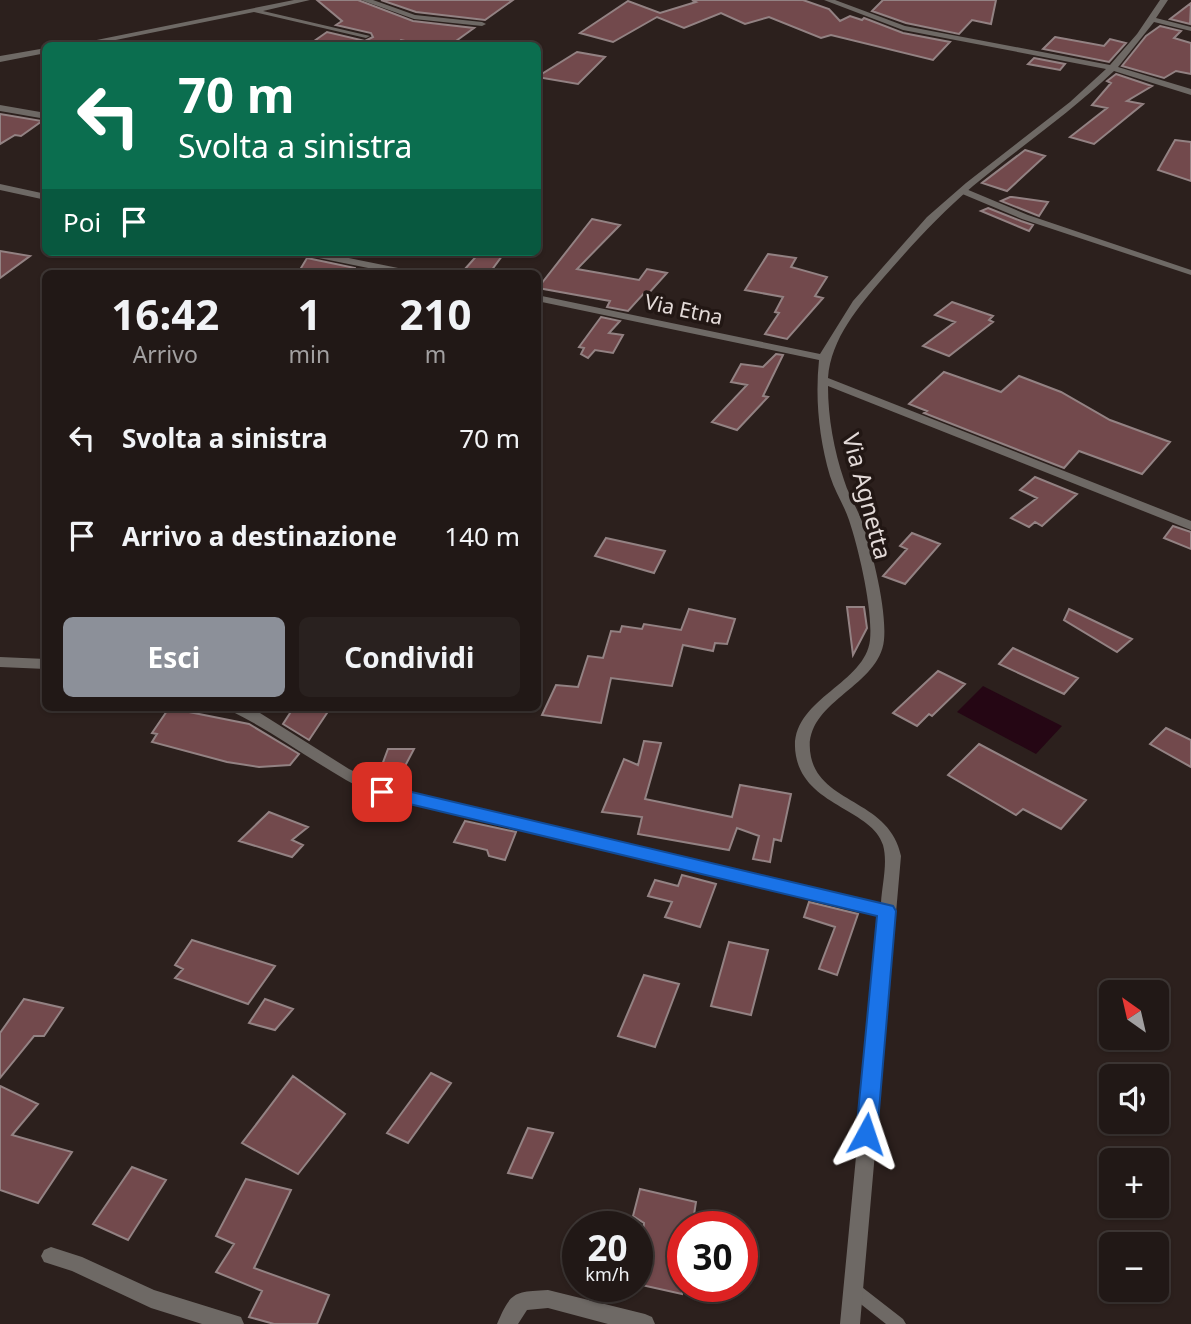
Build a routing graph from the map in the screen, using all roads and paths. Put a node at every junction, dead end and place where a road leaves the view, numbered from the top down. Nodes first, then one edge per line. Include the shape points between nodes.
1 (365, 0) edge
2 (828, 0) edge
3 (1164, 0) edge
4 (300, 1) edge
5 (252, 10) junction
6 (1152, 19) junction
7 (482, 24) dead end
8 (1191, 29) edge
9 (366, 36) dead end
10 (91, 42) edge
11 (42, 51) edge
12 (0, 59) edge
13 (1112, 68) junction
14 (1191, 92) edge
15 (0, 108) edge
16 (42, 116) edge
17 (0, 187) edge
18 (963, 191) junction
19 (42, 196) edge
20 (324, 256) edge
21 (393, 270) edge
22 (1191, 273) edge
23 (541, 299) edge
24 (824, 358) junction
25 (824, 380) junction
26 (1191, 526) edge
27 (0, 662) edge
28 (42, 664) edge
29 (245, 711) edge
30 (887, 911) junction
31 (51, 1256) dead end
32 (853, 1289) junction
33 (234, 1324) edge
34 (507, 1324) edge
35 (645, 1324) edge
36 (850, 1324) edge
37 (898, 1324) edge

1 - 7 street via 414,17
2 - 13 street via 903,28
3 - 6 street
4 - 5 street
5 - 9 street
5 - 10 street
6 - 8 street
6 - 13 street
11 - 12 street
13 - 14 street
13 - 18 street
15 - 16 street
17 - 19 street
18 - 22 lane
18 - 24 street via 897,255 857,302
20 - 21 street
23 - 24 street, Via Etna
24 - 25 street, Via Agnetta
25 - 26 street
25 - 30 street, Via Agnetta via 831,458 855,520 878,646 870,660 823,703 802,735 804,758 812,776 830,795 889,838 893,856
27 - 28 street
29 - 30 street via 336,770 382,792
30 - 32 street, Via Agnetta
31 - 33 street via 151,1298
32 - 36 street, Via Agnetta
32 - 37 lane
34 - 35 street via 521,1301 548,1298

